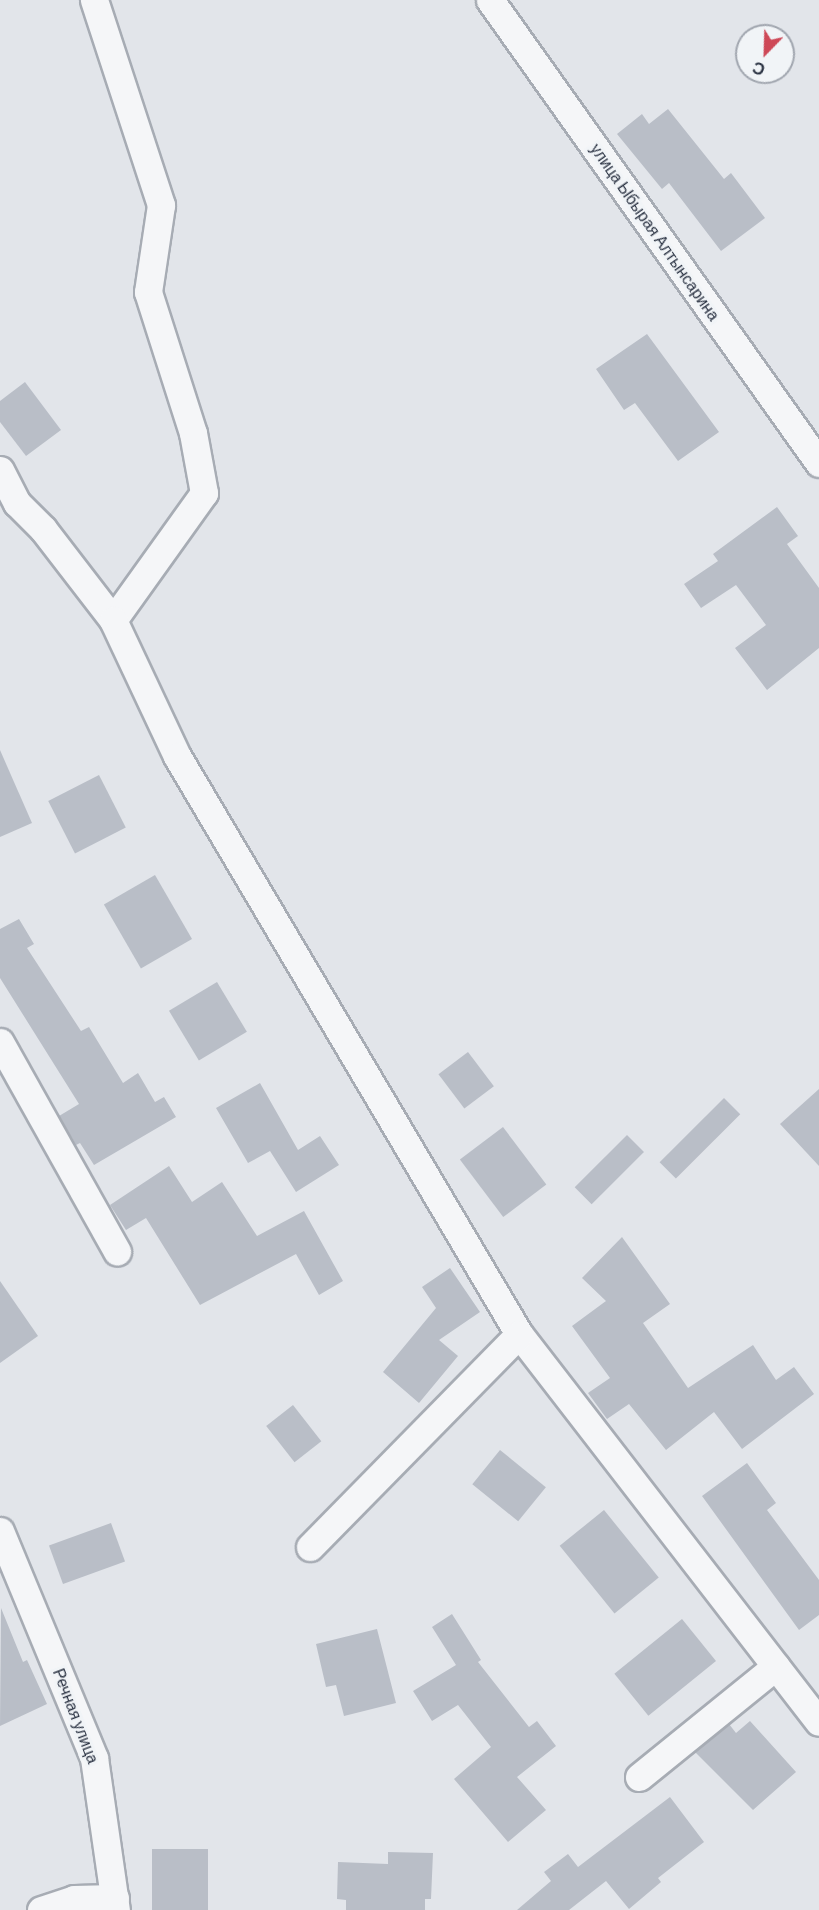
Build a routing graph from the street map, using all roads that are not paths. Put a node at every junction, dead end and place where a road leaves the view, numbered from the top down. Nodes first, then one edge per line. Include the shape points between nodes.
1 (94, 0) edge
2 (490, 0) edge
3 (819, 464) edge
4 (0, 470) edge
5 (8, 511) edge
6 (113, 620) junction
7 (0, 1042) edge
8 (117, 1251) dead end
9 (519, 1334) junction
10 (0, 1532) edge
11 (310, 1547) dead end
12 (776, 1666) junction
13 (819, 1722) edge
14 (639, 1777) dead end
15 (115, 1904) edge
16 (40, 1910) edge

1 - 6 street via 160,206 148,292 193,433 204,493
2 - 3 street, улица Ыбырая Алтынсарина
4 - 5 street
5 - 6 street via 43,529
6 - 9 street via 177,756
7 - 8 street
9 - 11 street
9 - 12 street
10 - 15 street, Речная улица via 94,1758
12 - 13 street
12 - 14 street
15 - 16 street via 74,1899

